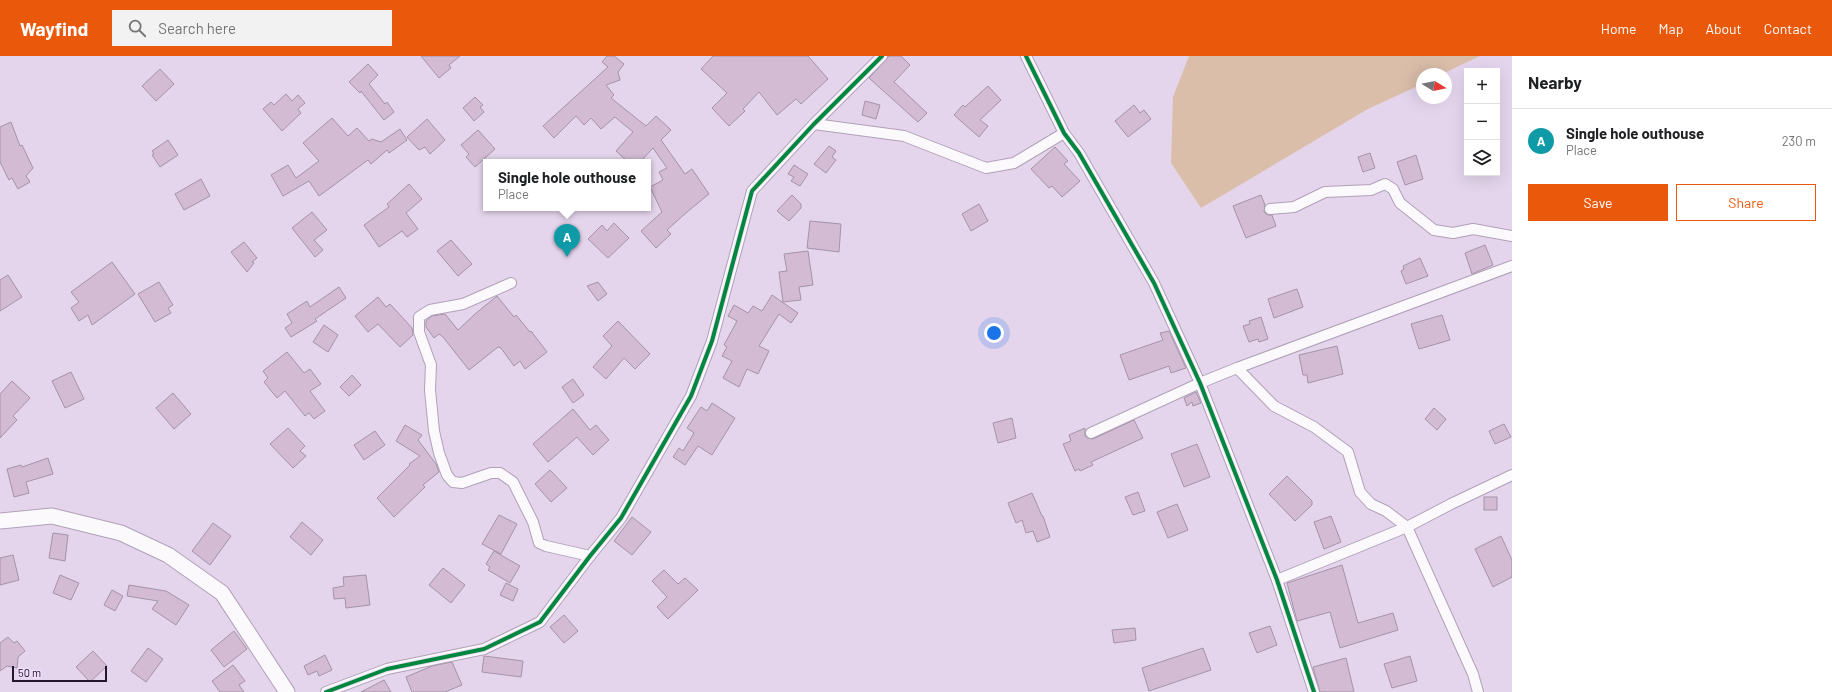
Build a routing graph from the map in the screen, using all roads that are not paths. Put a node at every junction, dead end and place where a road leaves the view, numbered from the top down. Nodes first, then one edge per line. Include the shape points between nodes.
1 (882, 56) edge
2 (1026, 56) edge
3 (814, 124) junction
4 (1064, 133) junction
5 (1270, 209) dead end
6 (1512, 236) edge
7 (1512, 266) edge
8 (511, 283) dead end
9 (1237, 368) junction
10 (1200, 383) junction
11 (1091, 433) dead end
12 (1512, 475) edge
13 (0, 521) edge
14 (1407, 527) junction
15 (590, 556) junction
16 (1277, 580) junction
17 (287, 692) edge
18 (326, 692) edge
19 (1314, 692) edge
20 (1478, 692) edge

1 - 3 street
2 - 4 street
3 - 4 street via 904,136 986,168 1014,163
3 - 15 street via 752,191 712,341 691,396 621,518
4 - 10 street via 1079,153 1154,283
5 - 6 street via 1294,207 1325,192 1371,190 1384,184 1393,189 1400,203 1434,230 1452,233 1473,229
7 - 9 street
8 - 15 street via 464,304 430,310 419,317 419,332 431,365 434,430 439,453 447,475 454,482 462,483 490,473 500,473 513,482 533,522 539,542 546,546
9 - 10 street
9 - 14 street via 1274,406 1314,427 1348,452 1360,492 1371,504 1386,511
10 - 11 street
10 - 16 street
12 - 14 street
13 - 17 main road via 52,516 121,533 168,555 222,593
14 - 16 street
14 - 20 street via 1473,674
15 - 18 street via 540,622 514,636 484,649 387,669
16 - 19 street

